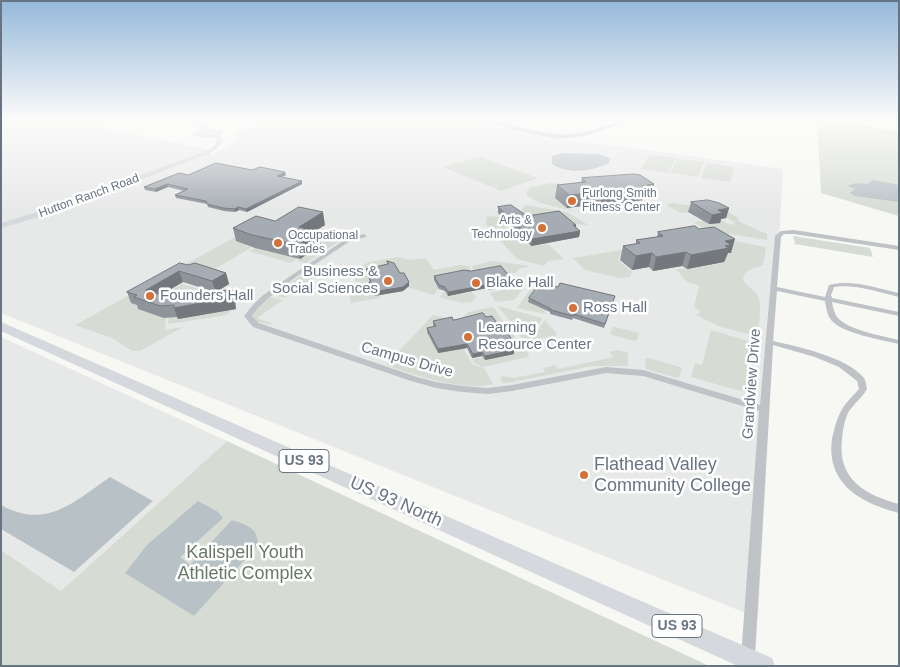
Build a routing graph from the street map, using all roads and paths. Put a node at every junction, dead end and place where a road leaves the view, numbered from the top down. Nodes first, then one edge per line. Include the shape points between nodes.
1 (203, 151) edge
2 (209, 151) edge
3 (1, 224) edge
4 (364, 236) dead end
5 (899, 248) edge
6 (774, 288) junction
7 (899, 295) edge
8 (829, 300) junction
9 (899, 314) edge
10 (1, 326) edge
11 (770, 342) junction
12 (899, 342) edge
13 (764, 409) junction
14 (899, 509) edge
15 (756, 662) edge

1 - 3 main road, Hutton Ranch Road
2 - 3 main road, Hutton Ranch Road via 65,206
4 - 13 street, Campus Drive via 348,240 265,298 251,310 250,320 256,325 436,385 488,391 590,372 624,371 643,373
5 - 6 street, Grandview Drive via 783,232 777,242
6 - 8 street
6 - 11 street, Grandview Drive
7 - 8 street via 842,284 829,288
8 - 9 street
8 - 12 street via 832,317 840,324
10 - 15 main road, US 93 North / US 93
11 - 13 street, Grandview Drive
11 - 14 street via 824,359 850,370 861,380 863,389 842,418 835,452 838,468 865,495
13 - 15 street, Grandview Drive

